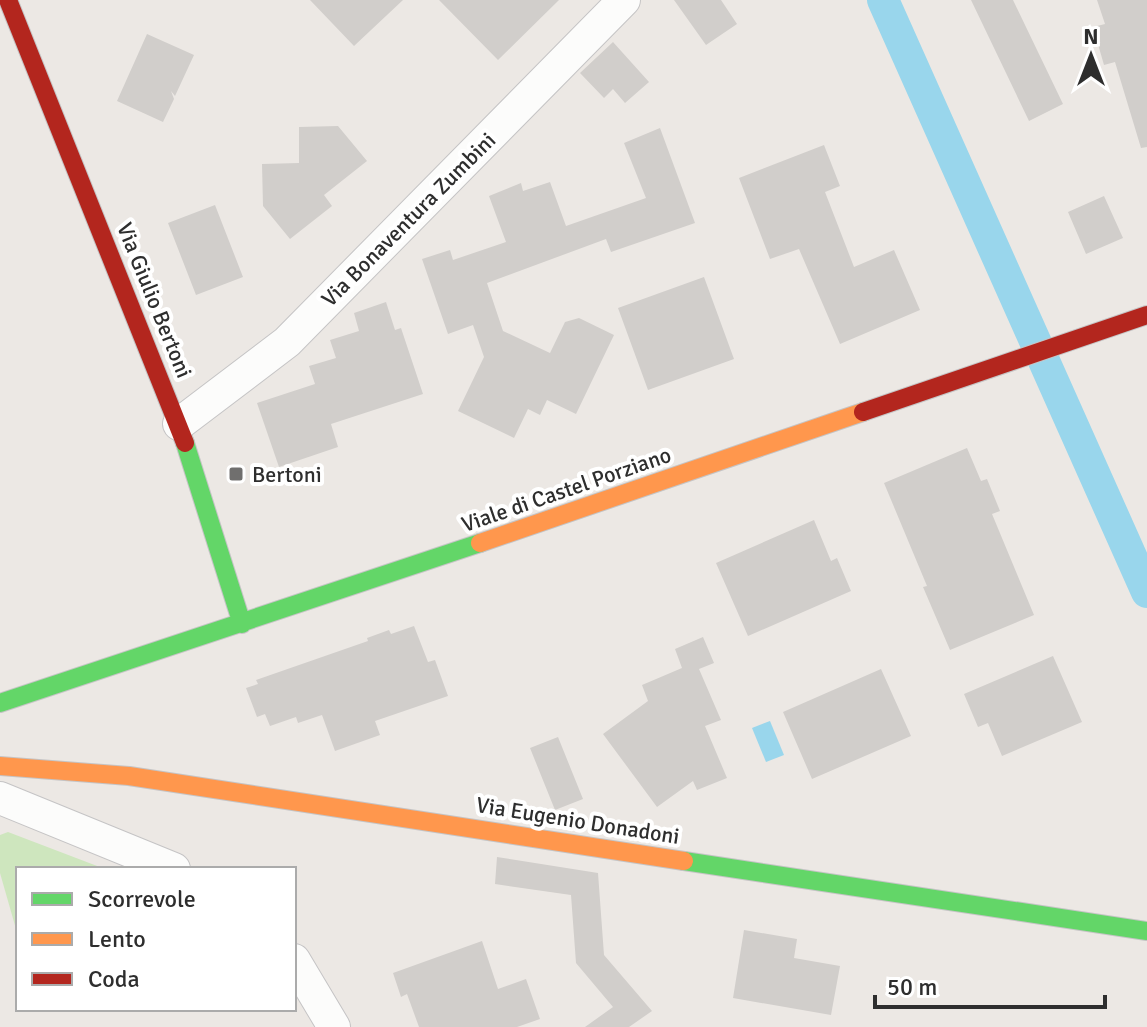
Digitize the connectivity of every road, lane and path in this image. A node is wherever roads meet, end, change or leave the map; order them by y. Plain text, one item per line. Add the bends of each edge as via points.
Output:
1 (6, 5) edge
2 (609, 5) edge
3 (1147, 315) edge
4 (179, 424) junction
5 (242, 624) junction
6 (0, 703) edge
7 (0, 766) edge
8 (0, 798) edge
9 (169, 867) edge
10 (1147, 931) edge
11 (296, 963) edge
12 (334, 1027) edge

1 - 4 street, Via Giulio Bertoni
2 - 4 street, Via Bonaventura Zumbini via 287,342
3 - 5 street, Viale di Castel Porziano
4 - 5 street, Via Giulio Bertoni
5 - 6 street, Viale di Castel Porziano
7 - 10 street, Via Eugenio Donadoni via 129,776
8 - 9 street
11 - 12 street

